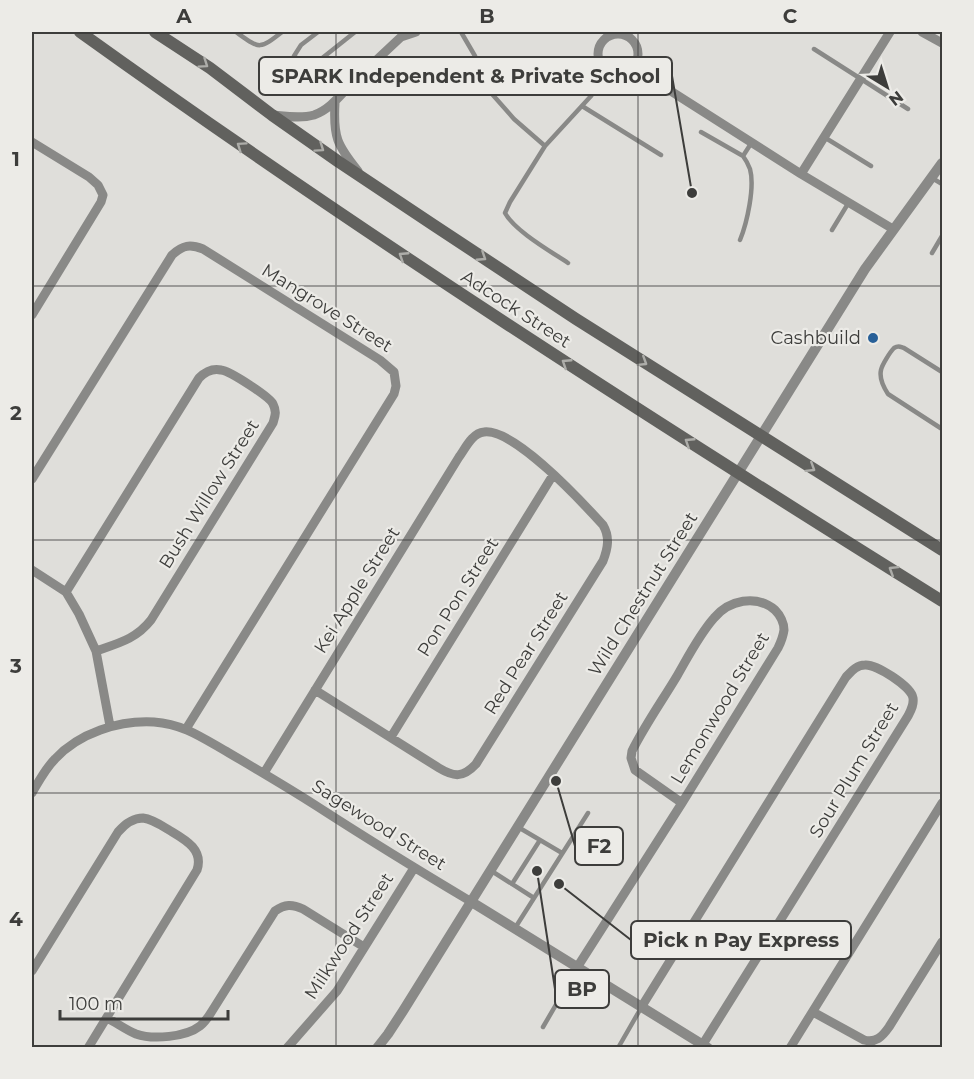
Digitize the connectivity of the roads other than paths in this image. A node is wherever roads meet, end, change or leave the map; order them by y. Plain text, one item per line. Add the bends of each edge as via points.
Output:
1 (80, 32) edge
2 (156, 32) edge
3 (236, 32) edge
4 (282, 32) edge
5 (317, 32) edge
6 (355, 32) edge
7 (416, 32) edge
8 (461, 32) edge
9 (890, 32) edge
10 (922, 32) edge
11 (403, 34) edge
12 (602, 36) edge
13 (942, 43) edge
14 (814, 49) dead end
15 (633, 67) junction
16 (606, 71) junction
17 (860, 79) junction
18 (335, 102) junction
19 (582, 106) junction
20 (908, 109) dead end
21 (272, 115) junction
22 (701, 132) dead end
23 (824, 137) junction
24 (32, 142) edge
25 (752, 142) junction
26 (545, 146) junction
27 (661, 155) dead end
28 (743, 156) junction
29 (942, 163) edge
30 (871, 166) dead end
31 (801, 174) junction
32 (932, 177) junction
33 (363, 178) junction
34 (942, 184) edge
35 (849, 202) junction
36 (893, 229) junction
37 (832, 230) dead end
38 (942, 237) edge
39 (741, 240) dead end
40 (932, 253) dead end
41 (568, 263) dead end
42 (32, 315) edge
43 (942, 372) edge
44 (942, 429) edge
45 (484, 432) joint
46 (761, 436) junction
47 (738, 474) junction
48 (554, 475) junction
49 (32, 479) edge
50 (942, 550) edge
51 (32, 570) edge
52 (66, 592) junction
53 (942, 601) edge
54 (96, 651) junction
55 (315, 690) junction
56 (110, 726) junction
57 (186, 729) junction
58 (391, 737) junction
59 (264, 773) junction
60 (32, 793) edge
61 (682, 803) junction
62 (942, 803) edge
63 (588, 813) dead end
64 (517, 826) junction
65 (540, 840) junction
66 (562, 853) junction
67 (414, 868) junction
68 (490, 870) junction
69 (512, 884) junction
70 (534, 898) junction
71 (470, 901) junction
72 (515, 927) junction
73 (942, 942) edge
74 (364, 947) junction
75 (578, 966) junction
76 (32, 970) edge
77 (642, 1006) junction
78 (813, 1012) junction
79 (107, 1018) junction
80 (543, 1027) dead end
81 (706, 1046) edge
82 (88, 1047) edge
83 (287, 1047) edge
84 (377, 1047) edge
85 (618, 1047) edge
86 (790, 1047) edge

47 -> 1 main road, Adcock Street via 387,245
2 -> 21 main road, Adcock Street
3 - 4 lane via 260,46
5 - 6 lane via 294,56 316,63
7 - 11 street
8 - 26 lane via 492,94
9 - 17 street
10 - 13 street
11 - 18 street
12 - 15 street via 621,35 632,40 638,52
12 - 16 street via 598,54
14 - 17 lane
15 - 16 street via 619,74
15 - 25 street
16 - 19 lane
17 - 20 lane
17 - 23 street
18 - 21 street via 314,115
18 - 33 street via 338,144
19 - 26 lane
19 - 27 lane
21 -> 33 main road, Adcock Street
22 - 28 lane
23 - 30 lane
23 - 31 street
24 - 42 street via 89,177 102,195
25 - 28 lane
25 - 31 street
26 - 41 lane via 505,213 523,232
28 - 39 lane via 751,171 752,184
29 - 32 street, Wild Chestnut Street
31 - 35 street
32 - 34 lane
32 - 36 street, Wild Chestnut Street
33 -> 46 main road, Adcock Street
35 - 36 street
35 - 37 lane
36 - 46 street, Wild Chestnut Street
38 - 40 lane
43 - 44 lane via 900,346 892,350 881,369 883,388 888,394
45 - 48 street, Red Pear Street via 502,436
45 - 55 street, Kei Apple Street via 472,438
46 - 47 street, Wild Chestnut Street
46 -> 50 main road, Adcock Street
53 -> 47 main road, Adcock Street
47 - 64 street, Wild Chestnut Street
48 - 58 street, Pon Pon Street
48 - 58 street, Red Pear Street via 603,525 607,533 603,561 471,770 450,774
49 - 57 street, Mangrove Street via 172,255 183,246 203,249 394,372 394,394
51 - 52 street
52 - 54 street
52 - 54 street, Bush Willow Street via 199,378 211,370 222,370 272,401 276,414 273,423 151,620 137,635
54 - 56 street
55 - 58 street, Red Pear Street
55 - 59 street, Kei Apple Street
56 - 57 street, Sagewood Street via 155,722
56 - 60 street, Sagewood Street via 81,739 56,757
57 - 59 street, Sagewood Street
59 - 67 street, Sagewood Street
61 - 61 street, Lemonwood Street via 778,648 784,630 782,621 778,613 761,602 733,604 714,618 632,751 635,770
61 - 75 street, Lemonwood Street
62 - 78 street
63 - 66 lane
64 - 65 lane
64 - 68 street, Wild Chestnut Street
65 - 66 lane
65 - 69 lane
66 - 70 lane
67 - 71 street, Sagewood Street
67 - 74 street, Milkwood Street
68 - 69 lane
68 - 71 street, Wild Chestnut Street
69 - 70 lane
70 - 72 lane
71 - 72 street, Sagewood Street
71 - 84 street, Wild Chestnut Street
72 - 75 street, Sagewood Street
73 - 78 street via 890,1027 876,1041 864,1040
74 - 79 street via 303,909 288,904 275,911 201,1026 185,1033 147,1037
74 - 83 street, Milkwood Street via 337,991
75 - 77 street, Sagewood Street
75 - 80 lane
76 - 79 street via 123,826 145,818 179,836 197,854 197,870
77 - 81 street, Sagewood Street
77 - 81 street, Sour Plum Street via 846,677 866,664 902,683 912,694 908,716
77 - 85 lane
78 - 86 street
79 - 82 street

